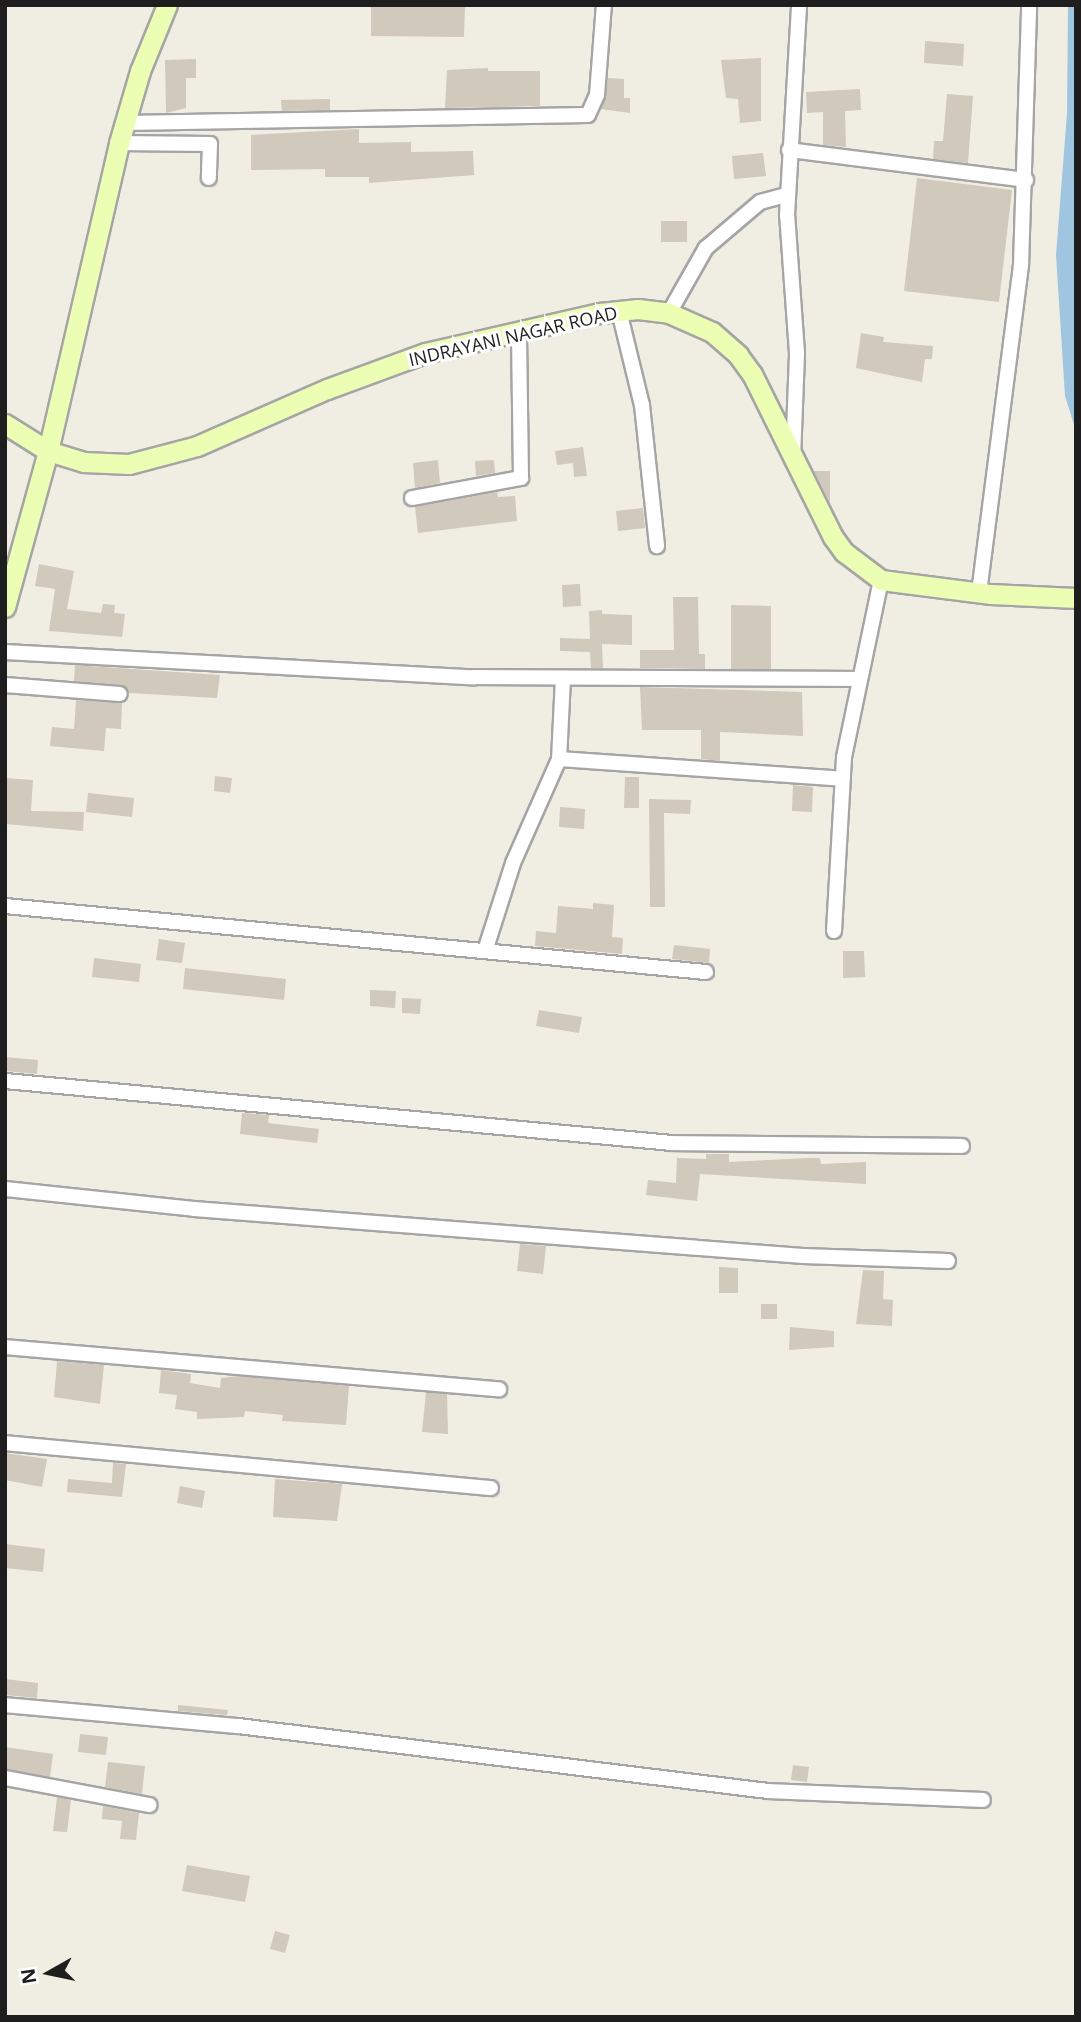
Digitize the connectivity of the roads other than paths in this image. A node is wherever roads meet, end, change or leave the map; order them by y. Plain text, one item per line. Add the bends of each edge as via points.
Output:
1 (167, 5) edge
2 (604, 5) edge
3 (799, 5) edge
4 (1029, 5) edge
5 (125, 123) junction
6 (119, 143) junction
7 (789, 150) junction
8 (209, 178) dead end
9 (1026, 180) junction
10 (787, 195) junction
11 (619, 311) junction
12 (669, 313) junction
13 (519, 331) junction
14 (5, 424) edge
15 (48, 452) junction
16 (793, 458) junction
17 (412, 498) dead end
18 (657, 546) dead end
19 (11, 566) edge
20 (881, 580) junction
21 (985, 594) junction
22 (1076, 598) edge
23 (5, 607) edge
24 (5, 652) edge
25 (563, 678) junction
26 (859, 680) junction
27 (5, 685) edge
28 (120, 694) dead end
29 (559, 759) junction
30 (842, 779) junction
31 (5, 906) edge
32 (834, 931) dead end
33 (485, 951) junction
34 (706, 972) dead end
35 (5, 1081) edge
36 (962, 1146) dead end
37 (5, 1189) edge
38 (948, 1261) dead end
39 (5, 1347) edge
40 (499, 1389) dead end
41 (5, 1443) edge
42 (491, 1488) dead end
43 (5, 1705) edge
44 (5, 1778) edge
45 (983, 1800) dead end
46 (149, 1805) dead end

1 - 5 street
2 - 5 street via 597,95 588,115
3 - 7 street
4 - 9 street
5 - 6 street
6 - 8 street via 210,144
6 - 15 street
7 - 9 street
7 - 10 street
9 - 21 street
10 - 12 street via 760,202 706,248
10 - 16 street via 797,353
11 - 12 street, INDRAYANI NAGAR ROAD
11 - 13 street, INDRAYANI NAGAR ROAD
11 - 18 street via 642,405
12 - 16 street, INDRAYANI NAGAR ROAD via 712,332 738,355
13 - 15 street, INDRAYANI NAGAR ROAD via 379,368 259,421 152,459 103,465
13 - 17 street via 521,478
14 - 15 street, INDRAYANI NAGAR ROAD
15 - 19 street
16 - 20 street, INDRAYANI NAGAR ROAD via 833,537 844,552
19 - 23 street
20 - 21 street, INDRAYANI NAGAR ROAD
20 - 26 street
21 - 22 street, INDRAYANI NAGAR ROAD
24 - 25 street via 280,670
25 - 26 street
25 - 29 street
26 - 30 street
27 - 28 street
29 - 30 street
29 - 33 street via 513,863
30 - 32 street
31 - 33 street
33 - 34 street
35 - 36 street via 672,1143
37 - 38 street via 208,1210 803,1256
39 - 40 street
41 - 42 street
43 - 45 street via 239,1726 768,1791
44 - 46 street

